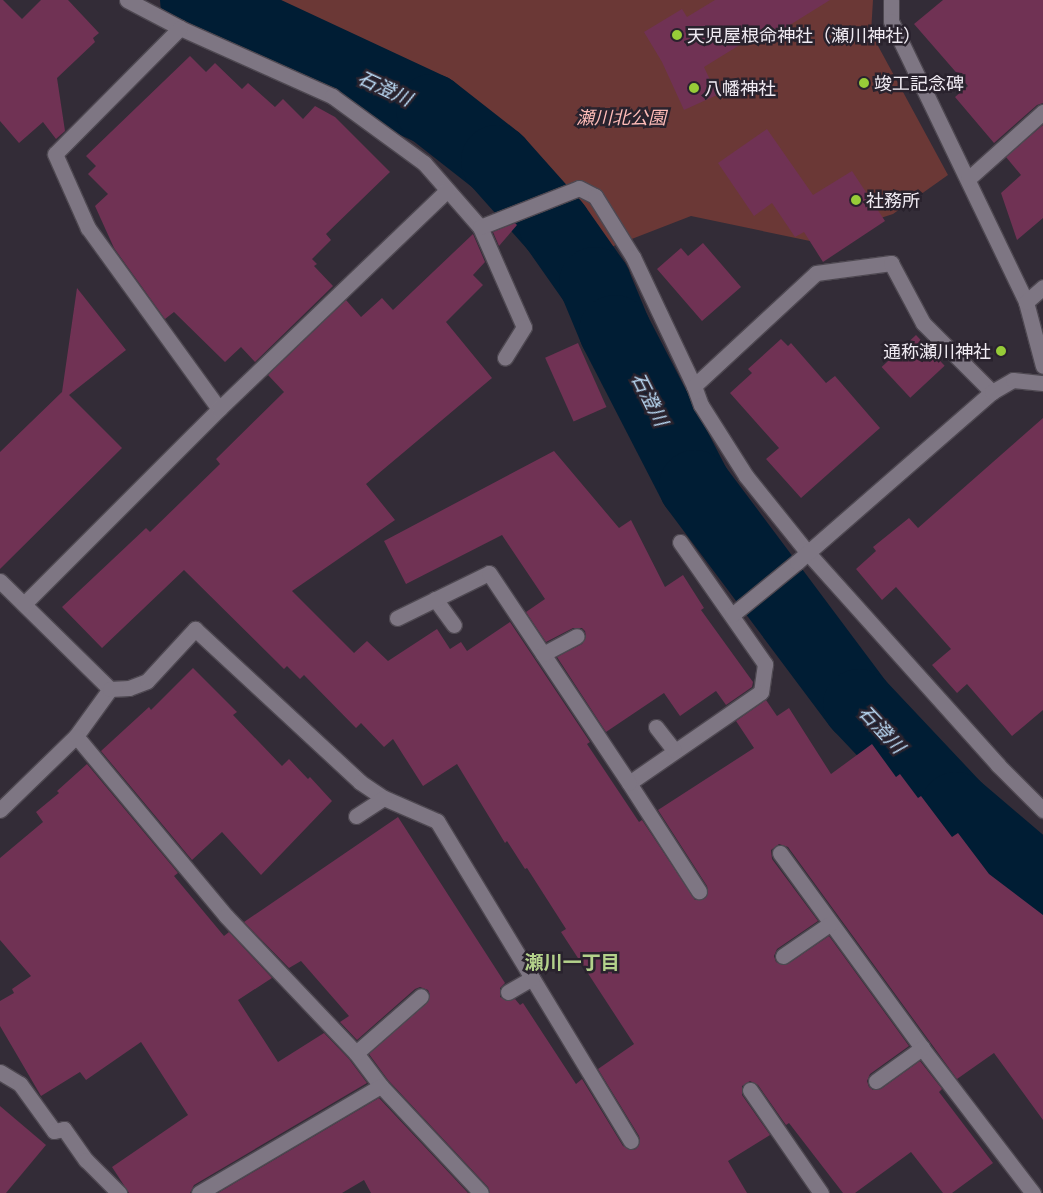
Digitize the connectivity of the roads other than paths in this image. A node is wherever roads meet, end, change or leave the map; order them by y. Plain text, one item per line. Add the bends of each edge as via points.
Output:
1 (127, 0) edge
2 (892, 0) edge
3 (180, 28) junction
4 (1043, 112) edge
5 (968, 179) junction
6 (447, 190) junction
7 (480, 227) junction
8 (1043, 287) edge
9 (1026, 302) junction
10 (505, 358) dead end
11 (1043, 366) edge
12 (1043, 383) edge
13 (694, 386) junction
14 (992, 392) junction
15 (219, 409) junction
16 (680, 542) dead end
17 (803, 557) junction
18 (0, 581) edge
19 (435, 599) junction
20 (24, 604) junction
21 (737, 611) junction
22 (397, 618) dead end
23 (454, 625) dead end
24 (577, 636) dead end
25 (543, 654) junction
26 (110, 689) junction
27 (656, 727) dead end
28 (76, 736) junction
29 (674, 750) junction
30 (629, 783) junction
31 (384, 798) junction
32 (0, 810) edge
33 (1043, 810) edge
34 (356, 816) dead end
35 (780, 853) dead end
36 (699, 891) dead end
37 (831, 923) junction
38 (783, 956) dead end
39 (532, 978) junction
40 (508, 992) dead end
41 (421, 996) dead end
42 (922, 1048) junction
43 (356, 1053) junction
44 (0, 1072) edge
45 (876, 1081) dead end
46 (381, 1086) junction
47 (750, 1090) dead end
48 (631, 1141) dead end
49 (119, 1193) edge
50 (199, 1193) edge
51 (481, 1193) edge
52 (820, 1193) edge
53 (1033, 1193) edge

1 - 3 street
2 - 5 street via 890,21
3 - 6 street via 332,96 424,163
3 - 15 street via 55,154 88,228
4 - 5 street
5 - 9 street
6 - 7 street
6 - 15 street
7 - 10 street via 524,327
7 - 13 street via 579,188 595,196 633,258
8 - 9 street
9 - 11 street
12 - 14 street via 1013,380
13 - 14 street via 816,273 890,263 923,323
13 - 17 street via 701,405 746,476
14 - 17 street
15 - 20 street
16 - 21 street
17 - 21 street
17 - 33 street
18 - 20 street
19 - 22 street
19 - 23 street
19 - 25 street via 489,573
20 - 26 street
21 - 29 street via 765,664 761,692
24 - 25 street
25 - 30 street
26 - 28 street
26 - 31 street via 130,688 147,681 195,629 360,782
27 - 29 street
28 - 32 street
28 - 43 street via 226,916
29 - 30 street
30 - 36 street
31 - 34 street
31 - 39 street via 437,821
35 - 37 street
37 - 38 street
37 - 42 street
39 - 40 street
39 - 48 street
41 - 43 street
42 - 45 street
42 - 53 street
43 - 46 street
44 - 49 street via 20,1084 54,1131 64,1129 86,1160
46 - 50 street
46 - 51 street
47 - 52 street

